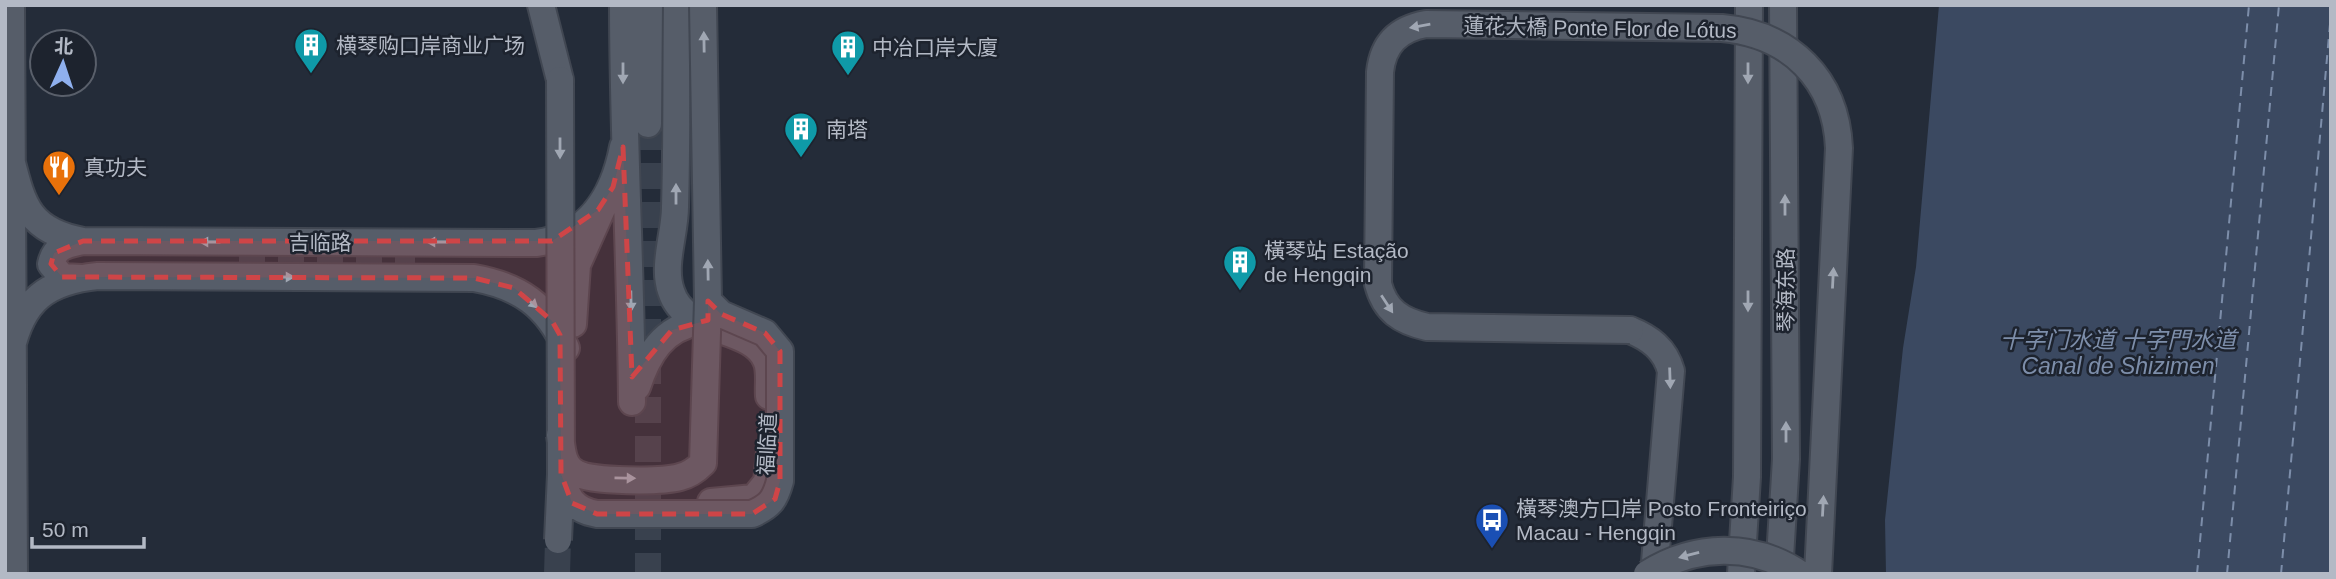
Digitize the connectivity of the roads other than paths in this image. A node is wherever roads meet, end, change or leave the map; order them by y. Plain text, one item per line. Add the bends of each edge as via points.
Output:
1 (11, 5) edge
2 (24, 5) edge
3 (541, 5) edge
4 (560, 5) edge
5 (623, 5) edge
6 (649, 5) edge
7 (677, 5) edge
8 (703, 5) edge
9 (1749, 5) edge
10 (1783, 5) edge
11 (560, 80) junction
12 (11, 120) junction
13 (648, 124) tunnel mouth
14 (624, 147) junction
15 (11, 159) junction
16 (606, 200) junction
17 (83, 241) junction
18 (483, 243) junction
19 (239, 260) tunnel mouth
20 (119, 276) junction
21 (82, 278) junction
22 (474, 278) junction
23 (704, 312) junction
24 (10, 351) junction
25 (573, 366) junction
26 (559, 435) junction
27 (561, 474) junction
28 (558, 540) tunnel mouth
29 (14, 574) edge
30 (1647, 574) edge
31 (1654, 574) edge
32 (1741, 574) edge
33 (1779, 574) edge
34 (1800, 574) edge
35 (1818, 574) edge

1 - 12 main road
2 - 12 main road
3 - 11 main road
4 - 11 main road
5 -> 14 main road
6 - 13 main road
23 -> 7 main road, 福临道 via 681,310 669,288 676,207
23 -> 8 main road, bridge
9 -> 32 main road, 琴海东路 via 1747,477
33 -> 10 main road, 琴海东路 via 1786,459
11 -> 26 main road, bridge
12 - 15 main road
14 - 16 main road, 吉临路
14 -> 23 main road via 632,402 652,352 672,330
15 - 17 main road, 吉临路 via 21,197 38,224
15 - 24 main road
16 - 18 main road, 吉临路 via 587,221 552,241
16 - 25 main road, 福临道 via 578,265 573,293
18 -> 17 main road, 吉临路
17 - 21 main road via 60,247 51,264 62,277
18 - 22 main road via 505,247 514,261 499,274
19 - 20 main road via 207,260
20 - 21 main road, 吉临路
20 -> 22 main road, 吉临路
21 - 24 main road, 吉临路 via 54,286 28,307
22 -> 25 main road, 吉临路 via 514,288 528,298 552,321
23 - 25 main road, 福临道 via 756,347 768,365 770,467 767,482 754,498 602,502 579,492 573,482
26 -> 23 main road, bridge via 564,460 577,474 667,479 695,471 706,452
23 - 27 main road, bridge via 721,314 765,333 780,351 780,481 775,499 752,514 597,514 583,512 572,503
24 - 29 main road
26 - 27 main road, bridge
27 - 28 main road, bridge
34 -> 30 main road, bridge via 1771,558 1731,550 1686,555
35 -> 31 main road, 蓮花大橋 Ponte Flor de Lótus, bridge via 1839,148 1834,113 1814,72 1787,47 1722,28 1426,24 1404,30 1391,40 1381,59 1378,284 1388,307 1397,316 1427,327 1630,330 1658,346 1671,370

